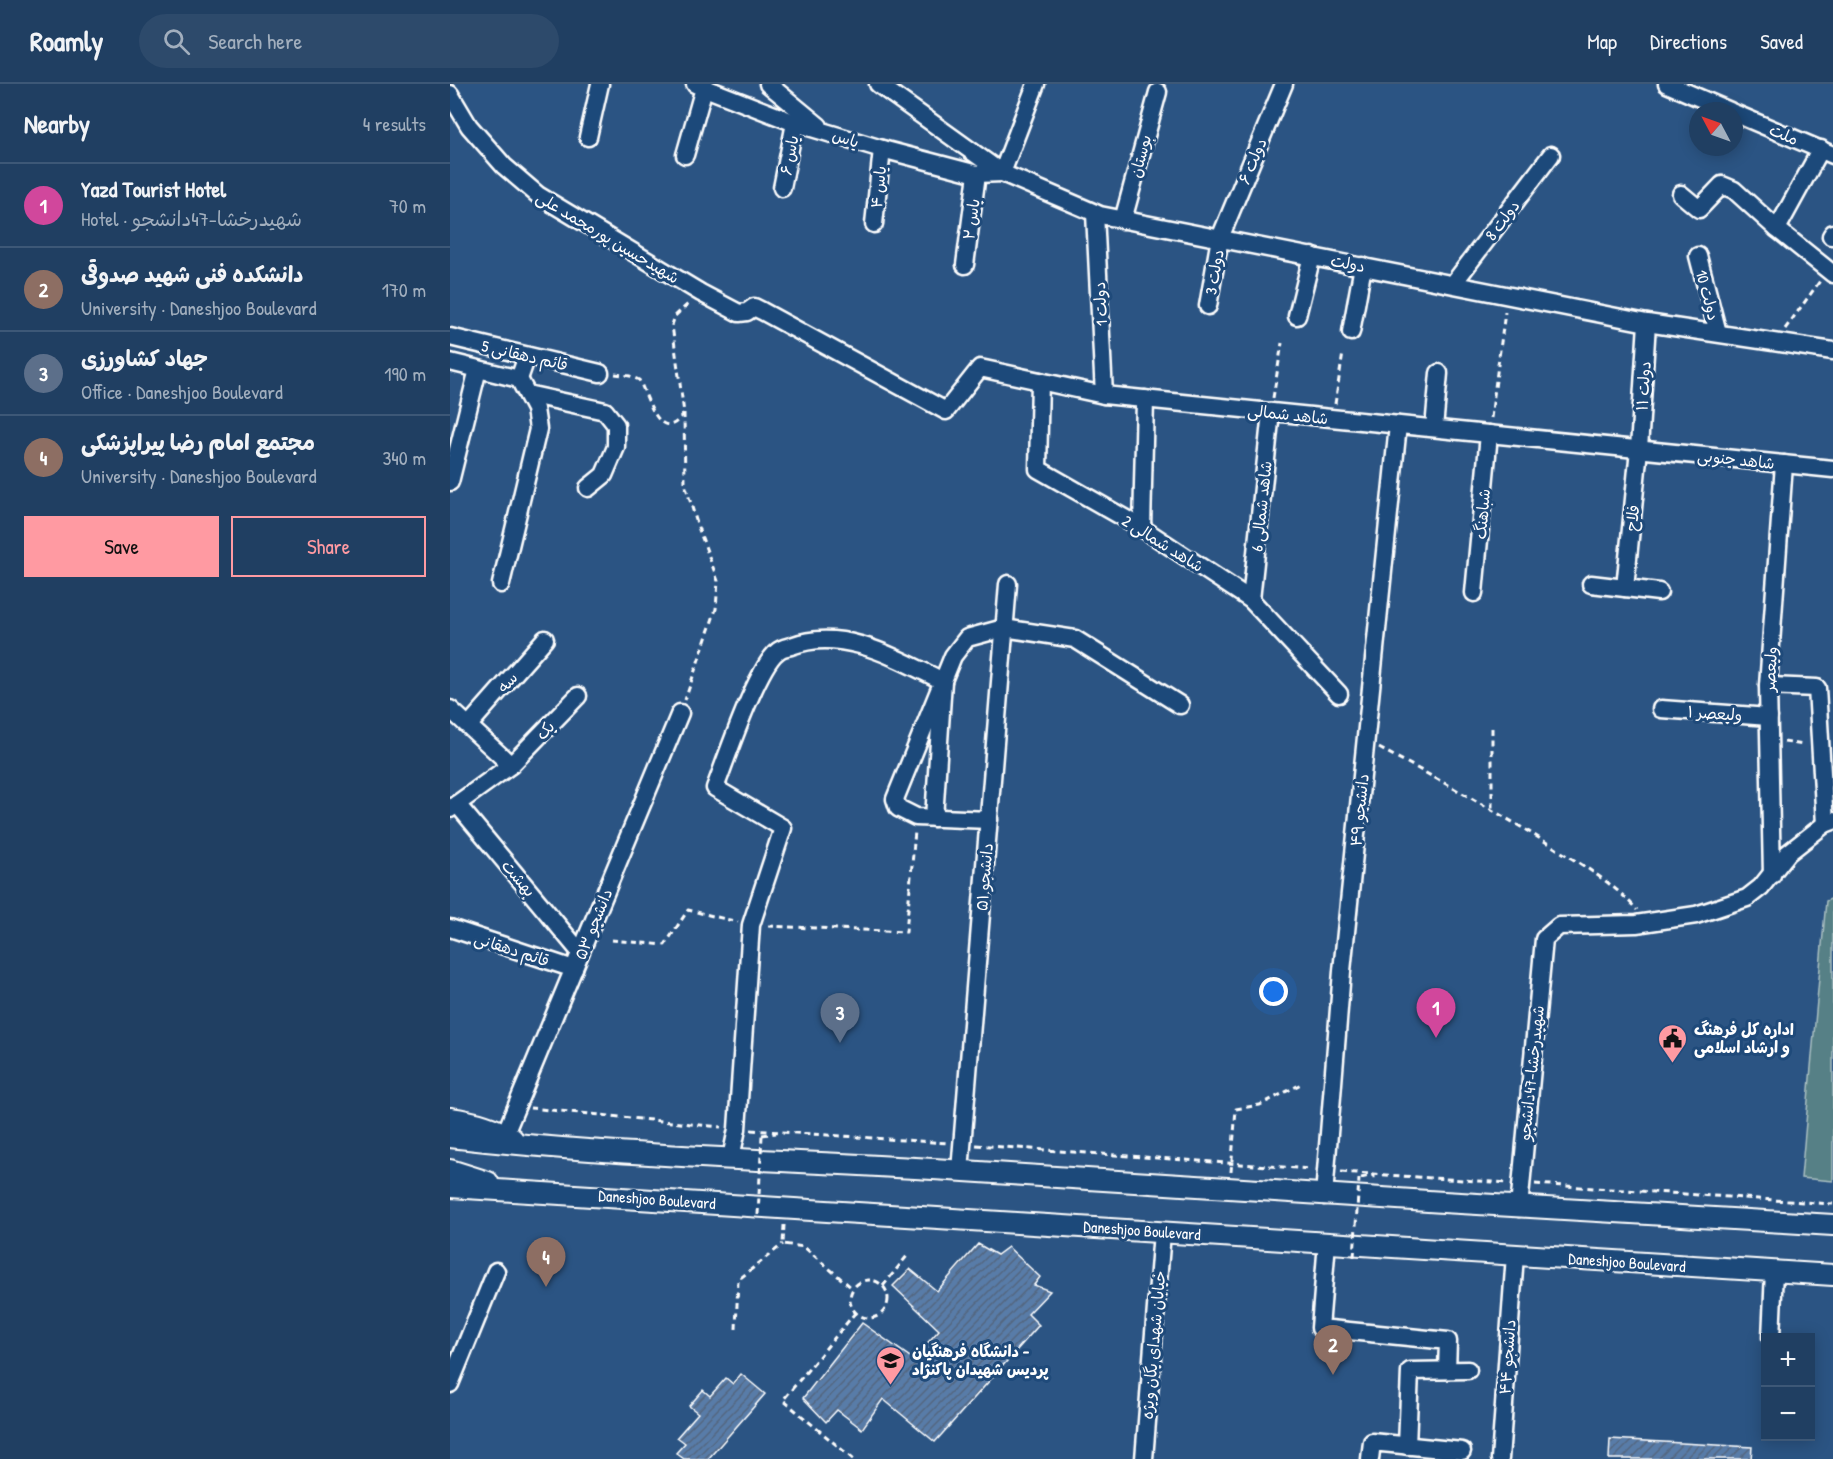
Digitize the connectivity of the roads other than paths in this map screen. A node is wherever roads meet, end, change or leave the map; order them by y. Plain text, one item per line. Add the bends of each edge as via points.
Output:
1 (458, 84) edge
2 (600, 84) edge
3 (768, 84) edge
4 (878, 84) edge
5 (1036, 84) edge
6 (1284, 84) edge
7 (1667, 84) edge
8 (700, 86) edge
9 (896, 90) edge
10 (1158, 92) dead end
11 (450, 94) edge
12 (1709, 102) edge
13 (1743, 117) edge
14 (795, 123) junction
15 (824, 131) junction
16 (588, 137) dead end
17 (882, 149) junction
18 (1827, 152) edge
19 (685, 155) dead end
20 (1551, 155) dead end
21 (1002, 173) junction
22 (977, 174) junction
23 (782, 188) dead end
24 (1681, 194) dead end
25 (1095, 213) junction
26 (1123, 220) junction
27 (873, 224) dead end
28 (1777, 229) junction
29 (1220, 238) junction
30 (1312, 256) junction
31 (1698, 256) dead end
32 (965, 264) dead end
33 (1363, 266) junction
34 (1830, 272) edge
35 (1453, 284) junction
36 (1208, 306) dead end
37 (1297, 316) dead end
38 (1647, 323) junction
39 (1351, 332) dead end
40 (1718, 333) junction
41 (450, 337) edge
42 (1833, 351) edge
43 (527, 356) junction
44 (450, 362) edge
45 (478, 369) junction
46 (600, 373) road end
47 (1439, 373) dead end
48 (1040, 381) junction
49 (523, 386) junction
50 (1104, 395) junction
51 (1145, 399) junction
52 (955, 400) joint
53 (1271, 412) junction
54 (1398, 425) junction
55 (1434, 428) junction
56 (1489, 434) junction
57 (1639, 449) junction
58 (1784, 464) junction
59 (1833, 469) edge
60 (450, 482) edge
61 (588, 488) dead end
62 (1142, 528) junction
63 (501, 584) dead end
64 (1008, 584) dead end
65 (1591, 584) dead end
66 (1625, 588) junction
67 (1659, 592) dead end
68 (1474, 593) dead end
69 (1251, 600) junction
70 (1004, 627) junction
71 (545, 639) dead end
72 (943, 681) junction
73 (1768, 686) junction
74 (1339, 694) dead end
75 (578, 696) dead end
76 (1180, 705) dead end
77 (450, 709) edge
78 (1661, 709) dead end
79 (680, 713) road end
80 (1769, 717) junction
81 (469, 725) junction
82 (511, 765) junction
83 (454, 807) edge
84 (934, 818) junction
85 (989, 820) junction
86 (1829, 822) edge
87 (1772, 875) junction
88 (450, 928) edge
89 (580, 952) junction
90 (574, 969) junction
91 (450, 1118) edge
92 (505, 1134) junction
93 (450, 1137) edge
94 (523, 1146) junction
95 (731, 1158) junction
96 (450, 1170) edge
97 (960, 1171) junction
98 (450, 1187) edge
99 (517, 1190) junction
100 (1324, 1196) junction
101 (1519, 1208) junction
102 (1833, 1225) edge
103 (1162, 1232) junction
104 (1327, 1242) junction
105 (1515, 1255) junction
106 (496, 1271) dead end
107 (1774, 1271) junction
108 (1833, 1275) edge
109 (1771, 1333) edge
110 (1447, 1370) junction
111 (1468, 1370) dead end
112 (450, 1384) edge
113 (1407, 1446) junction
114 (1462, 1451) dead end
115 (1144, 1459) edge
116 (1370, 1459) edge
117 (1500, 1459) edge

1 - 11 street
2 - 16 street
3 - 15 street
4 - 9 street, دولت
5 - 21 street
6 - 29 street, دولت ۶
7 - 12 street, ملت
8 - 14 street, یاس
8 - 19 street
9 - 21 street, دولت
10 - 26 street, بوستان
11 - 52 street, شهیدحسین پورمحمد علی via 469,126 504,166 538,195 739,313 754,307 762,310 941,410 946,411
13 - 18 street, ملت
14 - 15 street, یاس
14 - 23 street, یاس ۶
15 - 17 street, یاس
17 - 22 street, یاس
17 - 27 street, یاس ۴
18 - 28 street
20 - 35 street, دولت 8
21 - 22 street, یاس
21 - 25 street, دولت
22 - 32 street, یاس ۲
24 - 28 street via 1699,208 1722,185 1734,190
25 - 26 street, دولت
25 - 50 street, دولت 1
26 - 29 street, دولت
28 - 34 street
29 - 30 street, دولت
29 - 36 street, دولت 3
30 - 33 street, دولت
30 - 37 street
31 - 40 street, دولت 10
33 - 35 street, دولت
33 - 39 street
35 - 38 street, دولت
38 - 40 street, دولت
38 - 57 street, دولت ۱۱
40 - 42 street, دولت
41 - 43 street, قائم دهقانی 5
43 - 46 street, قائم دهقانی 5
43 - 49 street
44 - 45 street
45 - 49 street
45 - 60 street
47 - 55 street
48 - 50 street, شاهد شمالی
48 - 52 street, شاهد شمالی via 980,368
48 - 62 street, شاهد شمالی 2 via 1038,469
49 - 61 street via 605,411 616,425 616,447 604,475
49 - 63 street via 535,409 538,429
50 - 51 street, شاهد شمالی
51 - 53 street, شاهد شمالی
51 - 62 street
53 - 54 street, شاهد شمالی
53 - 69 street, شاهد شمالی 6
54 - 55 street, شاهد شمالی
54 - 100 street, دانشجو ۴۹ via 1342,970
55 - 56 street, شاهد شمالی
56 - 57 street, شاهد شمالی
56 - 68 street, شباهنگ
57 - 58 street, شاهد جنوبی
57 - 66 street, فلاح
58 - 59 street, شاهد جنوبی
58 - 73 street, ولیعصر
62 - 69 street, شاهد شمالی 2
64 - 70 street, دانشجو ۵۱
65 - 66 street
66 - 67 street
69 - 74 street, شاهد شمالی 2
70 - 72 street via 967,638 953,656
70 - 76 street via 1075,639
70 - 85 street, دانشجو ۵۱
71 - 81 street, سه
72 - 84 street
72 - 84 street via 895,799 898,808 916,817
72 - 95 street via 882,652 844,641 806,640 778,651 761,674 715,788 783,828 751,925 737,1129
73 - 80 street, ولیعصر
73 - 86 street via 1817,688
75 - 82 street, یک
77 - 81 street
78 - 80 street, ولیعصر ۱
79 - 89 street, دانشجو ۵۳
80 - 87 street, ولیعصر
81 - 82 street
82 - 83 street, یک
83 - 89 street, بهشت
84 - 85 street
85 - 97 street, دانشجو ۵۱
86 - 87 street via 1788,853
87 - 101 street, شهیدرخشا-47دانشجو via 1747,898 1696,915 1648,922 1559,926 1544,939
88 - 90 street, قائم دهقانی
89 - 90 street, دانشجو ۵۳
90 - 92 street, دانشجو ۵۳
91 - 92 main road via 472,1121
92 - 94 main road
93 - 94 main road
94 - 95 main road
95 - 97 main road
96 - 99 main road
97 - 100 main road
98 - 99 main road, Daneshjoo Boulevard
99 - 103 main road, Daneshjoo Boulevard
100 - 101 main road
101 - 102 main road
103 - 104 main road, Daneshjoo Boulevard
103 - 115 street, خیابان شهدای یگان ویژه
104 - 105 main road, Daneshjoo Boulevard
104 - 110 street via 1320,1328 1448,1341
105 - 107 main road, Daneshjoo Boulevard
105 - 117 street, دانشجو ۴۴
106 - 112 street
107 - 108 main road, Daneshjoo Boulevard
107 - 109 street
110 - 111 street
110 - 113 street via 1410,1371
113 - 114 street
113 - 116 street via 1372,1442

